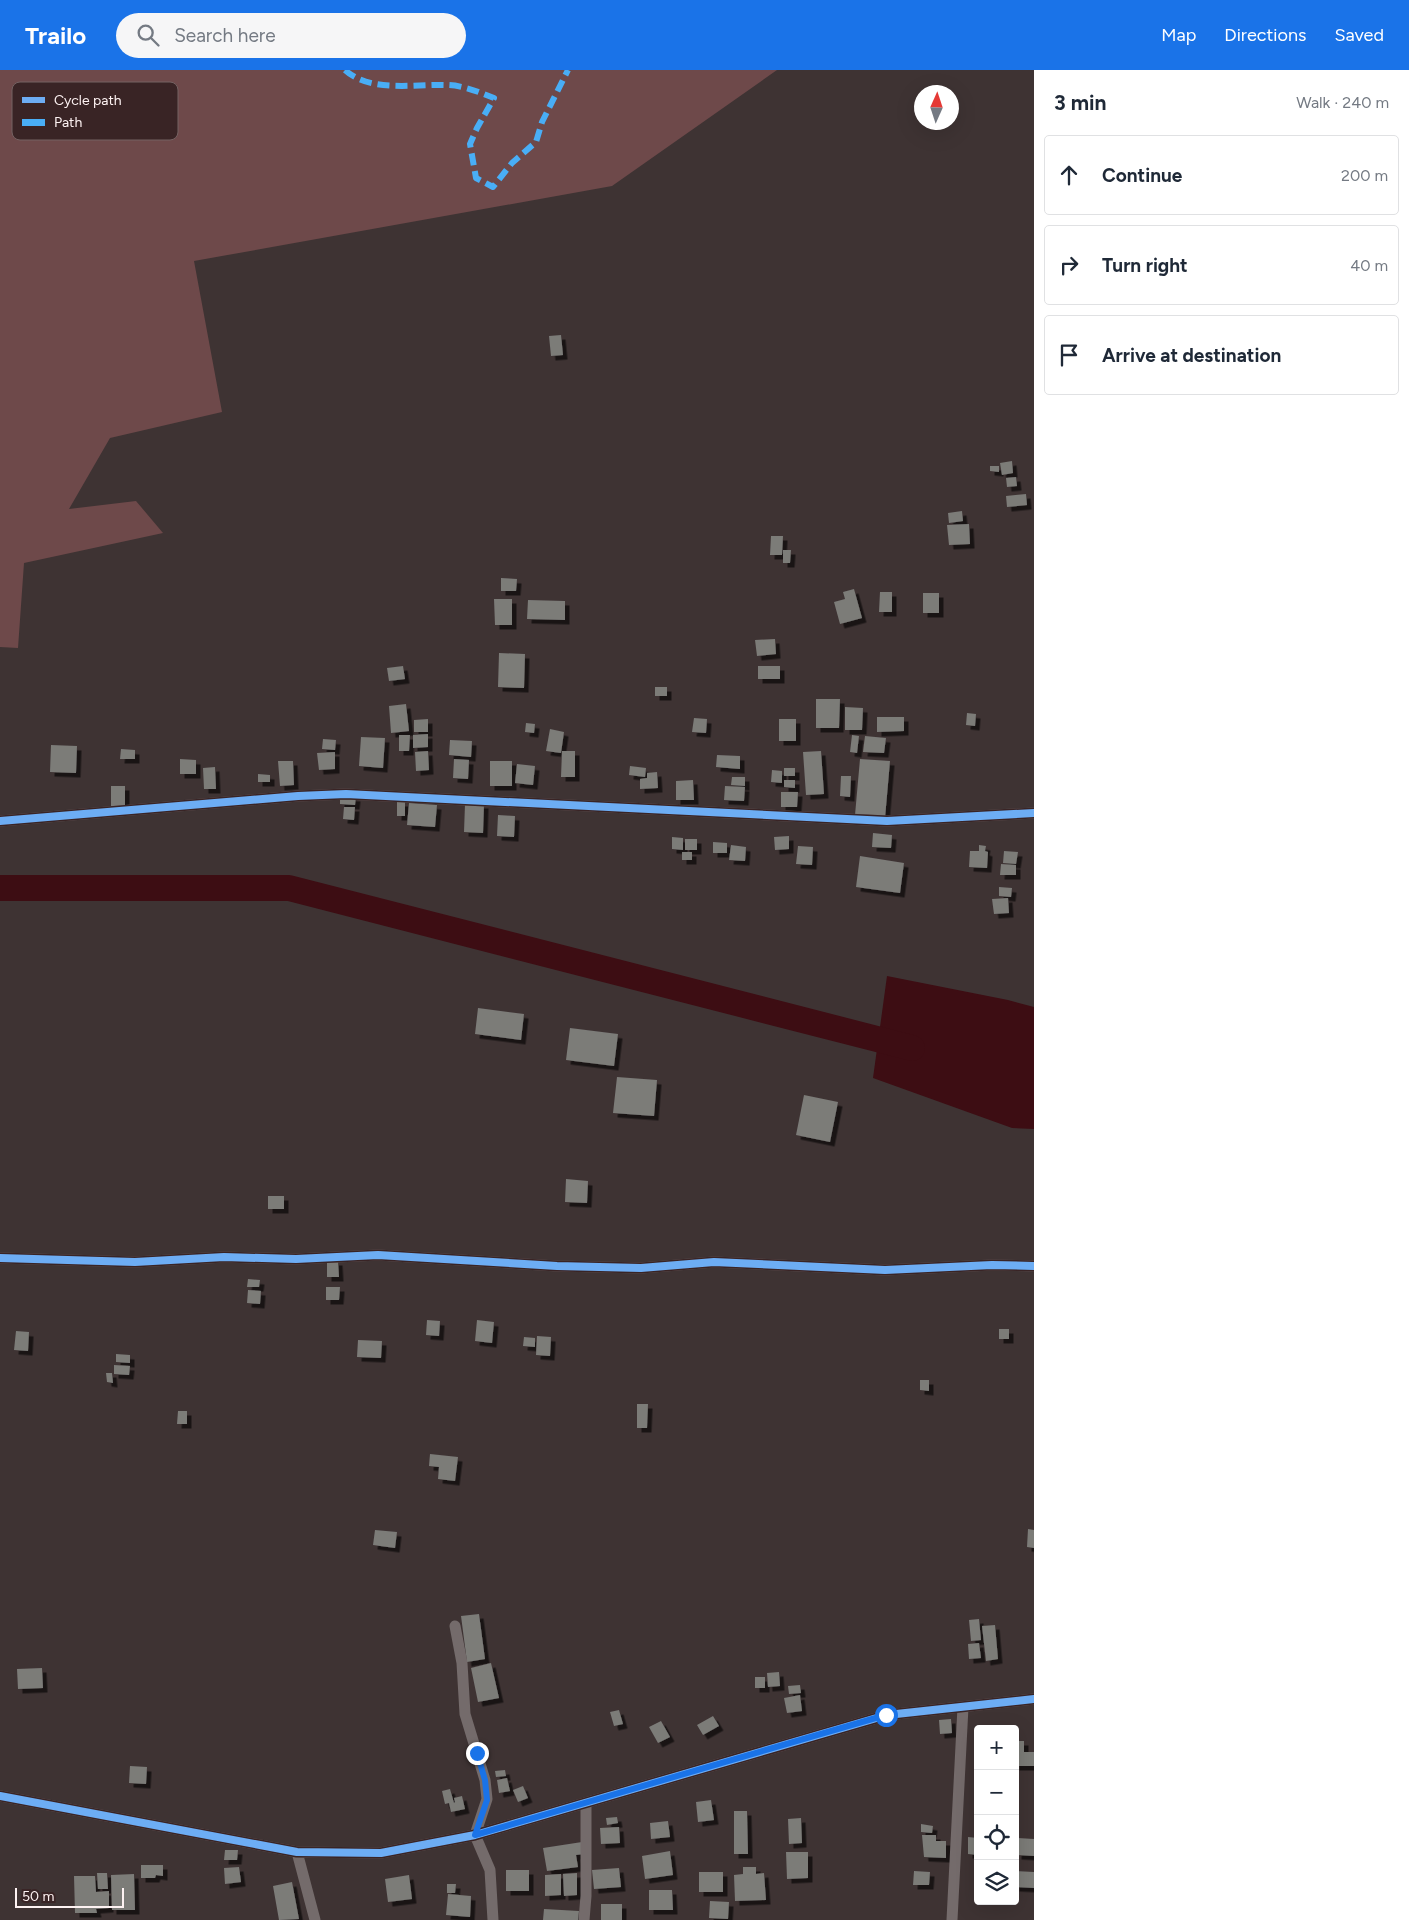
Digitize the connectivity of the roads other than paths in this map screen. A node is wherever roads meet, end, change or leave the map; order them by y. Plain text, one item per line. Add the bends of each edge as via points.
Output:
1 (1034, 813) edge
2 (0, 821) edge
3 (0, 1258) edge
4 (1034, 1266) edge
5 (455, 1626) dead end
6 (1034, 1699) edge
7 (963, 1707) junction
8 (0, 1796) edge
9 (586, 1803) junction
10 (475, 1835) junction
11 (297, 1852) junction
12 (315, 1920) edge
13 (493, 1920) edge
14 (584, 1920) edge
15 (952, 1920) edge

1 - 2 street via 887,821 346,794
3 - 4 street via 135,1262 378,1255 641,1268 714,1262 885,1270
5 - 10 street via 462,1663 465,1714 485,1780 487,1800
6 - 7 street
7 - 9 street via 886,1715
7 - 15 street
8 - 11 street
9 - 10 street
9 - 14 street
10 - 11 street via 381,1853
10 - 13 street via 490,1870
11 - 12 street

